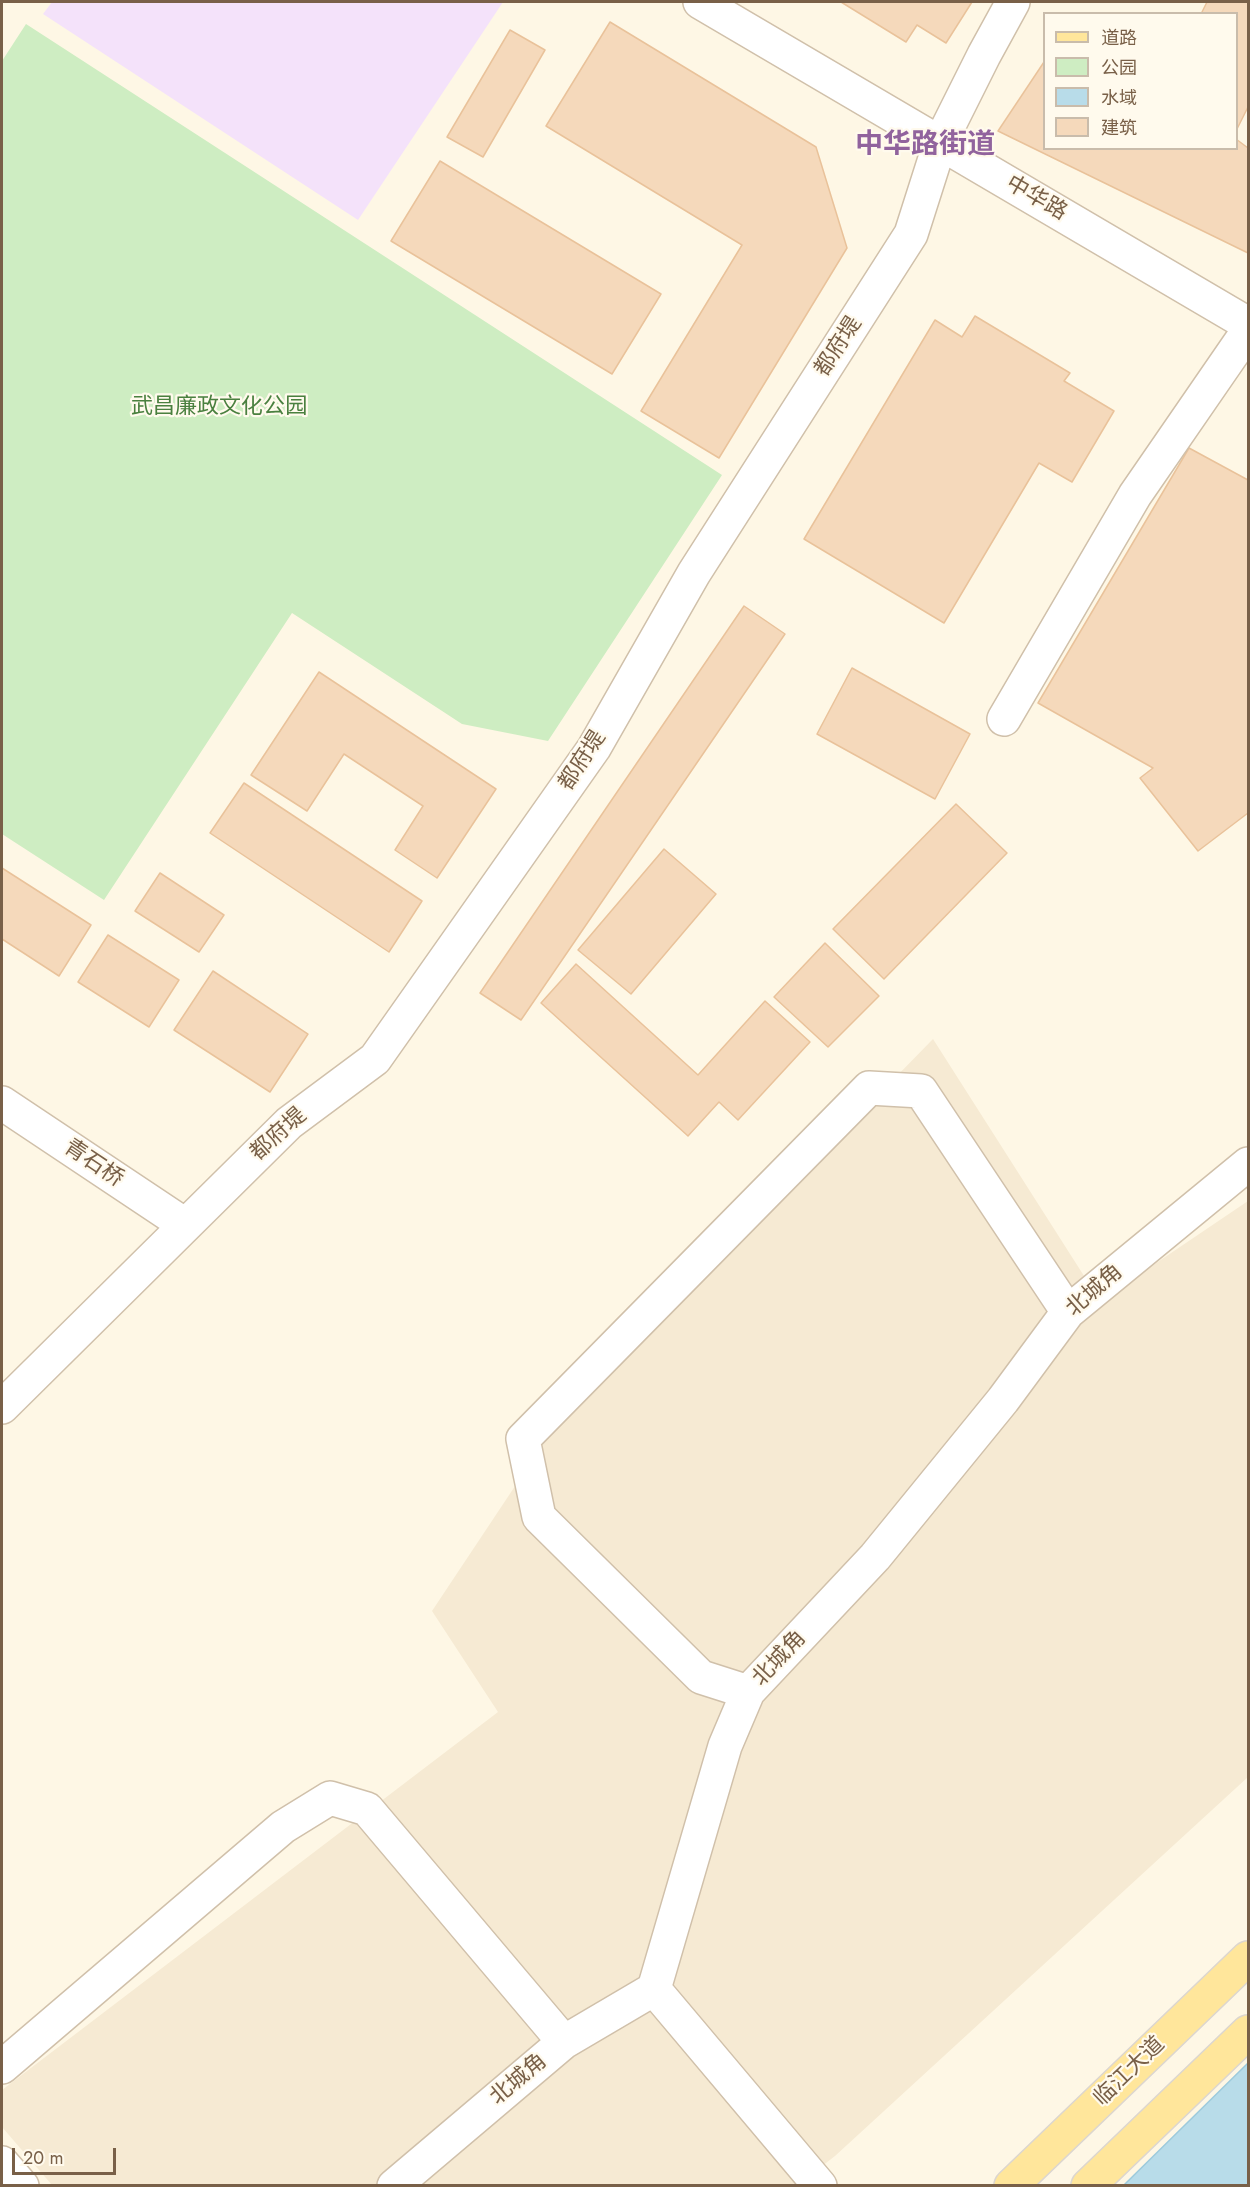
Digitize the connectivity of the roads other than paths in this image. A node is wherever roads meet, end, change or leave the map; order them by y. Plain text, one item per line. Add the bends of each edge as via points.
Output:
1 (700, 2) edge
2 (1013, 2) edge
3 (940, 143) junction
4 (1248, 324) edge
5 (1248, 331) edge
6 (1004, 719) dead end
7 (2, 1103) edge
8 (1248, 1164) edge
9 (185, 1225) junction
10 (1068, 1312) junction
11 (2, 1407) edge
12 (748, 1692) junction
13 (1248, 1958) edge
14 (654, 1989) junction
15 (1248, 2032) edge
16 (564, 2042) junction
17 (2, 2067) edge
18 (2, 2163) edge
19 (22, 2186) edge
20 (394, 2186) edge
21 (820, 2186) edge
22 (1011, 2186) edge
23 (1088, 2186) edge

1 - 3 street, 中华路
2 - 3 street, 都府堤
3 - 4 street, 中华路
3 - 9 street, 都府堤 via 911,234 694,573 587,758 375,1059 289,1123
5 - 6 street via 1135,495
7 - 9 street, 青石桥
8 - 10 street, 北城角
9 - 11 street, 都府堤
10 - 12 street, 北城角 via 1003,1400 875,1557
10 - 12 street via 921,1091 869,1088 523,1439 539,1517 701,1677
12 - 14 street, 北城角 via 725,1746
13 - 22 main road, 临江大道
14 - 16 street, 北城角
14 - 21 street
15 - 23 main road
16 - 17 street via 367,1809 330,1798 283,1827
16 - 20 street, 北城角
18 - 19 street

